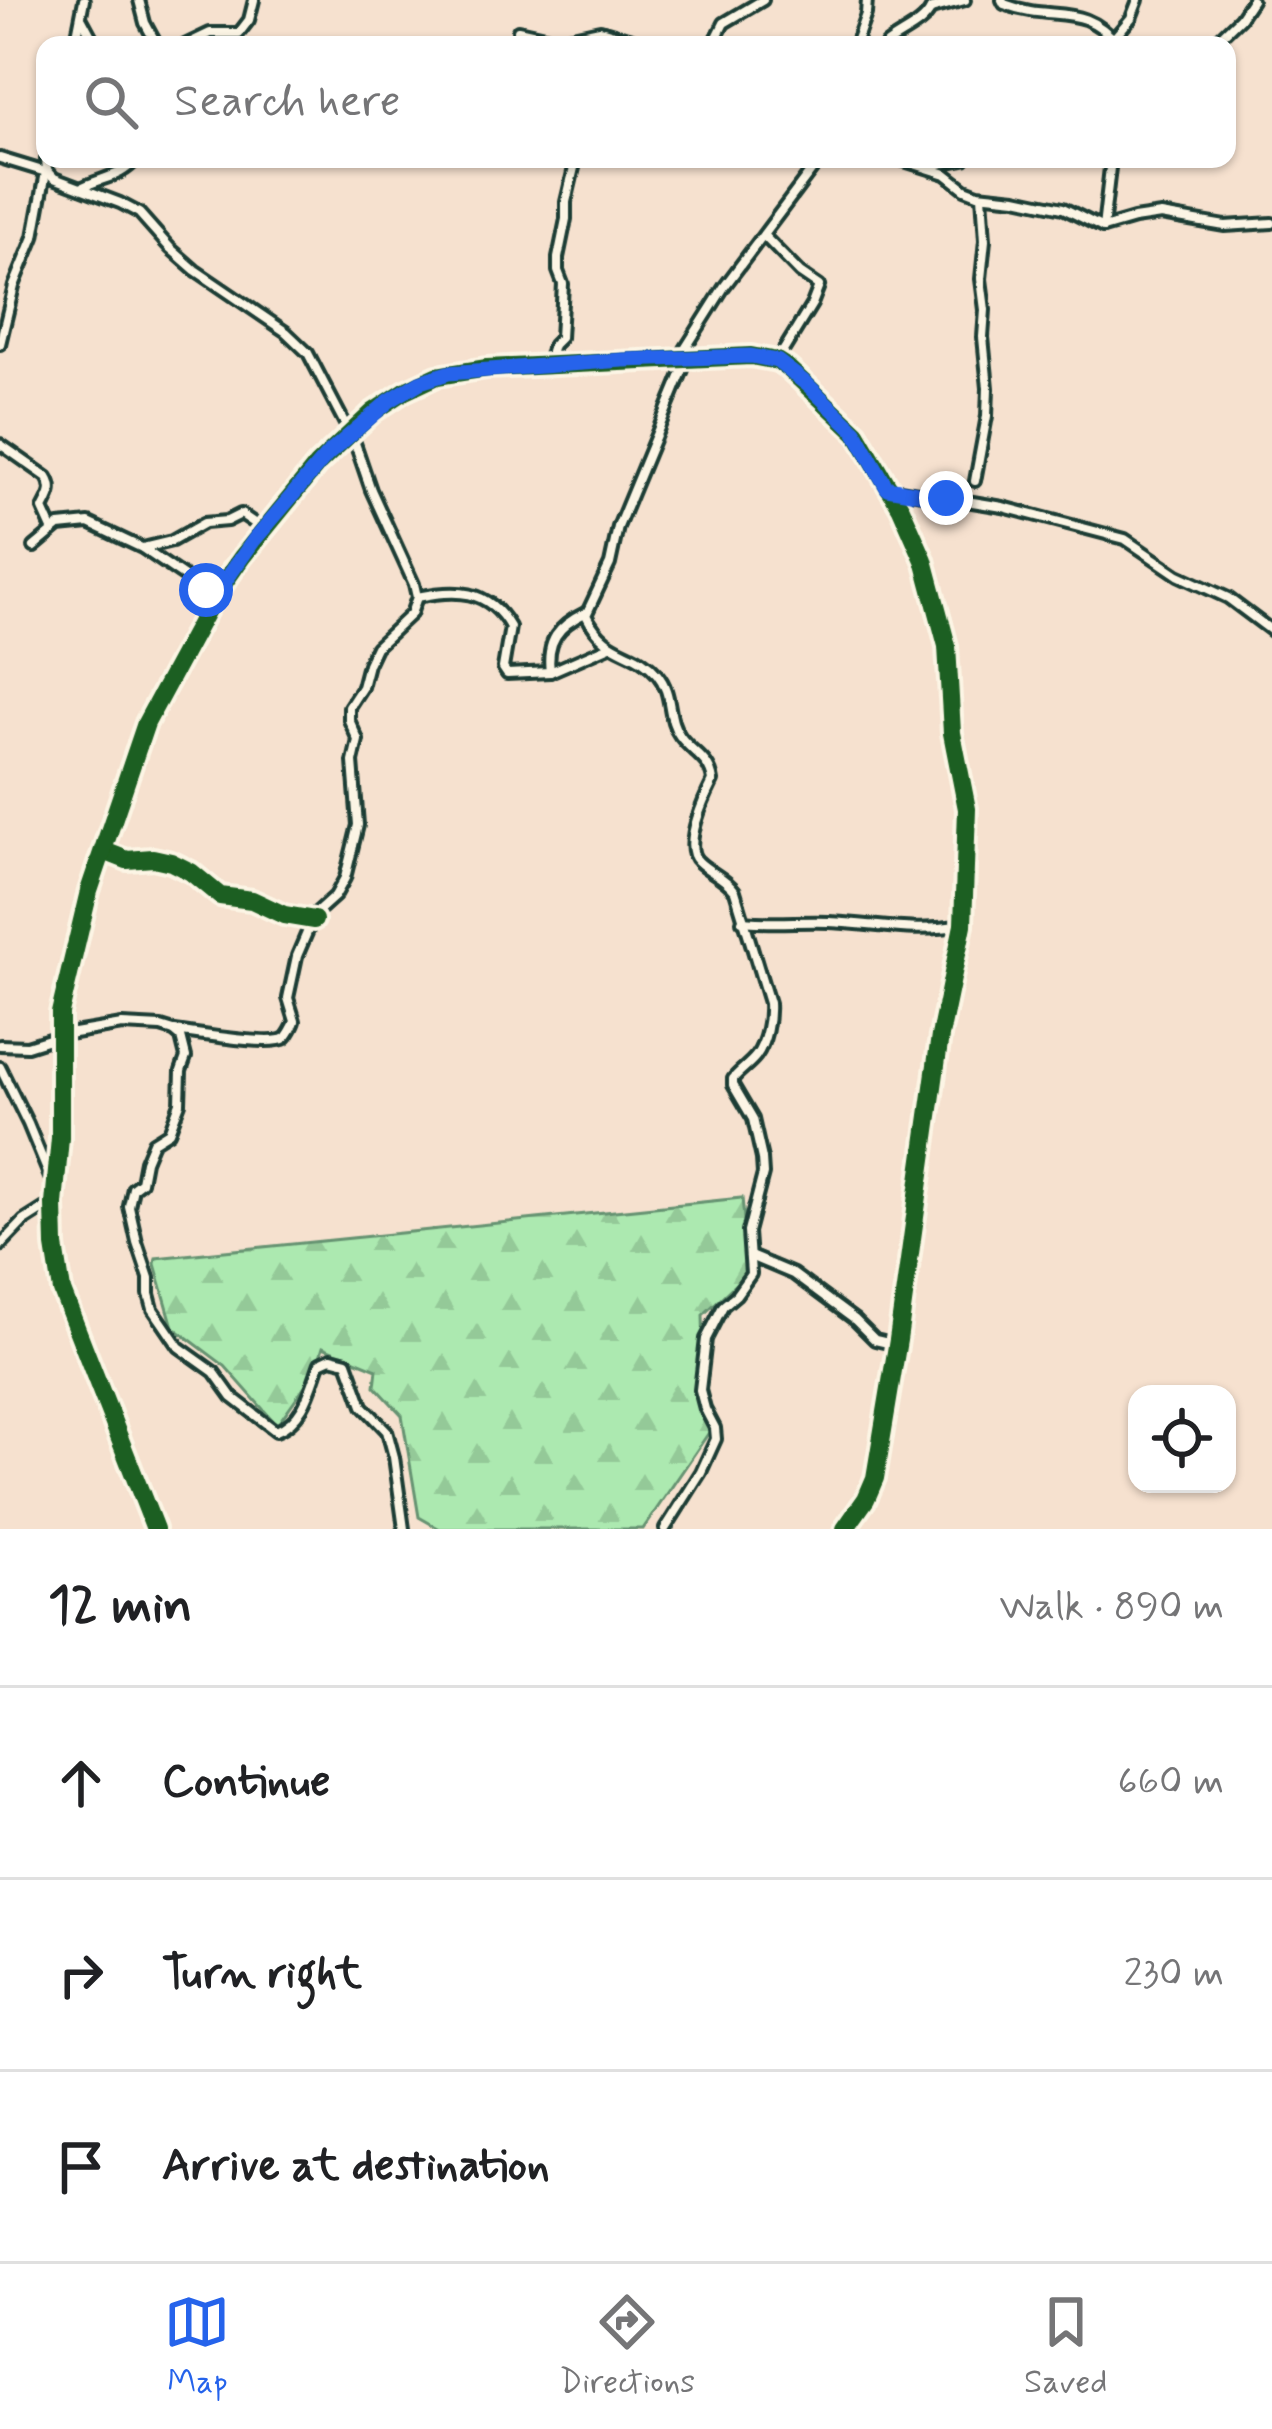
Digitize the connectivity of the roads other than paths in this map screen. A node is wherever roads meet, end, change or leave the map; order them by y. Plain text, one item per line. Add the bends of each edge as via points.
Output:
1 (84, 0) edge
2 (139, 0) edge
3 (254, 0) edge
4 (763, 0) edge
5 (867, 0) edge
6 (965, 0) edge
7 (1002, 0) edge
8 (1138, 0) edge
9 (1252, 0) edge
10 (81, 17) junction
11 (518, 30) dead end
12 (77, 36) edge
13 (91, 36) edge
14 (153, 36) edge
15 (204, 36) edge
16 (545, 36) edge
17 (571, 36) edge
18 (609, 36) edge
19 (718, 36) edge
20 (858, 36) edge
21 (897, 36) edge
22 (1111, 36) edge
23 (1120, 36) edge
24 (1221, 36) edge
25 (0, 158) edge
26 (36, 165) edge
27 (46, 168) edge
28 (47, 168) edge
29 (128, 168) edge
30 (574, 168) edge
31 (813, 168) edge
32 (927, 168) edge
33 (1110, 168) edge
34 (81, 188) junction
35 (982, 194) junction
36 (1272, 223) edge
37 (1103, 228) junction
38 (764, 236) junction
39 (0, 344) edge
40 (684, 358) junction
41 (777, 361) junction
42 (548, 366) junction
43 (350, 433) junction
44 (0, 444) edge
45 (975, 481) dead end
46 (887, 488) junction
47 (52, 530) junction
48 (263, 530) junction
49 (34, 547) dead end
50 (142, 548) junction
51 (214, 597) junction
52 (417, 597) junction
53 (586, 612) junction
54 (1272, 631) edge
55 (610, 646) junction
56 (550, 672) junction
57 (104, 851) junction
58 (314, 920) junction
59 (742, 921) junction
60 (963, 925) junction
61 (174, 1031) junction
62 (62, 1035) junction
63 (0, 1045) edge
64 (0, 1067) edge
65 (56, 1197) junction
66 (0, 1246) edge
67 (751, 1256) junction
68 (898, 1340) junction
69 (154, 1529) edge
70 (404, 1529) edge
71 (665, 1529) edge
72 (845, 1529) edge

1 - 10 street
2 - 14 street
3 - 15 street via 238,33
4 - 19 street via 724,23
5 - 20 street
6 - 21 street via 930,10
7 - 22 street via 1019,10 1077,10
8 - 23 street
9 - 24 street
10 - 12 street
10 - 13 street
11 - 16 street
17 - 18 street
25 - 26 street
27 - 39 street
28 - 34 street
29 - 34 street
30 - 42 street via 557,268 560,338
31 - 38 street
32 - 35 street
33 - 37 street
34 - 43 street via 139,213 195,270 286,332 308,353
35 - 37 street via 1063,208
35 - 45 street via 987,416
36 - 37 street via 1225,226 1161,215
38 - 40 street
38 - 41 street via 819,286
40 - 41 street
40 - 42 street
40 - 53 street
41 - 46 street via 855,431
42 - 43 street via 437,376
43 - 48 street
43 - 52 street
44 - 47 street via 47,477 52,493 43,509
46 - 54 street via 1126,539
46 - 60 street via 924,560 947,646 967,809
47 - 49 street
47 - 50 street via 84,521
48 - 50 street via 243,514
48 - 51 street
50 - 51 street
51 - 57 street via 146,723
52 - 56 street via 465,592 486,602 509,627 504,672
52 - 58 street via 408,620 373,654 350,707 358,826 345,878
53 - 55 street
53 - 56 street via 557,631
55 - 56 street
55 - 59 street via 661,679 674,727 712,773 691,852 731,885
57 - 58 street via 166,860 220,896
57 - 62 street via 73,953
58 - 61 street via 292,974 288,998 296,1021 286,1038
59 - 60 street via 926,931
59 - 67 street via 770,1012 755,1058 733,1079 762,1159
60 - 68 street
61 - 62 street via 122,1025
61 - 70 street via 186,1057 180,1103 169,1132 153,1142 129,1209 153,1309 187,1355 276,1431 292,1423 320,1363 331,1358 350,1366 363,1406 387,1431
62 - 63 street
62 - 65 street
64 - 65 street
65 - 66 street
65 - 69 street via 62,1291
67 - 68 street via 794,1274 875,1340
67 - 71 street via 751,1274 714,1321 702,1355 700,1390 714,1448
68 - 72 street via 874,1478

